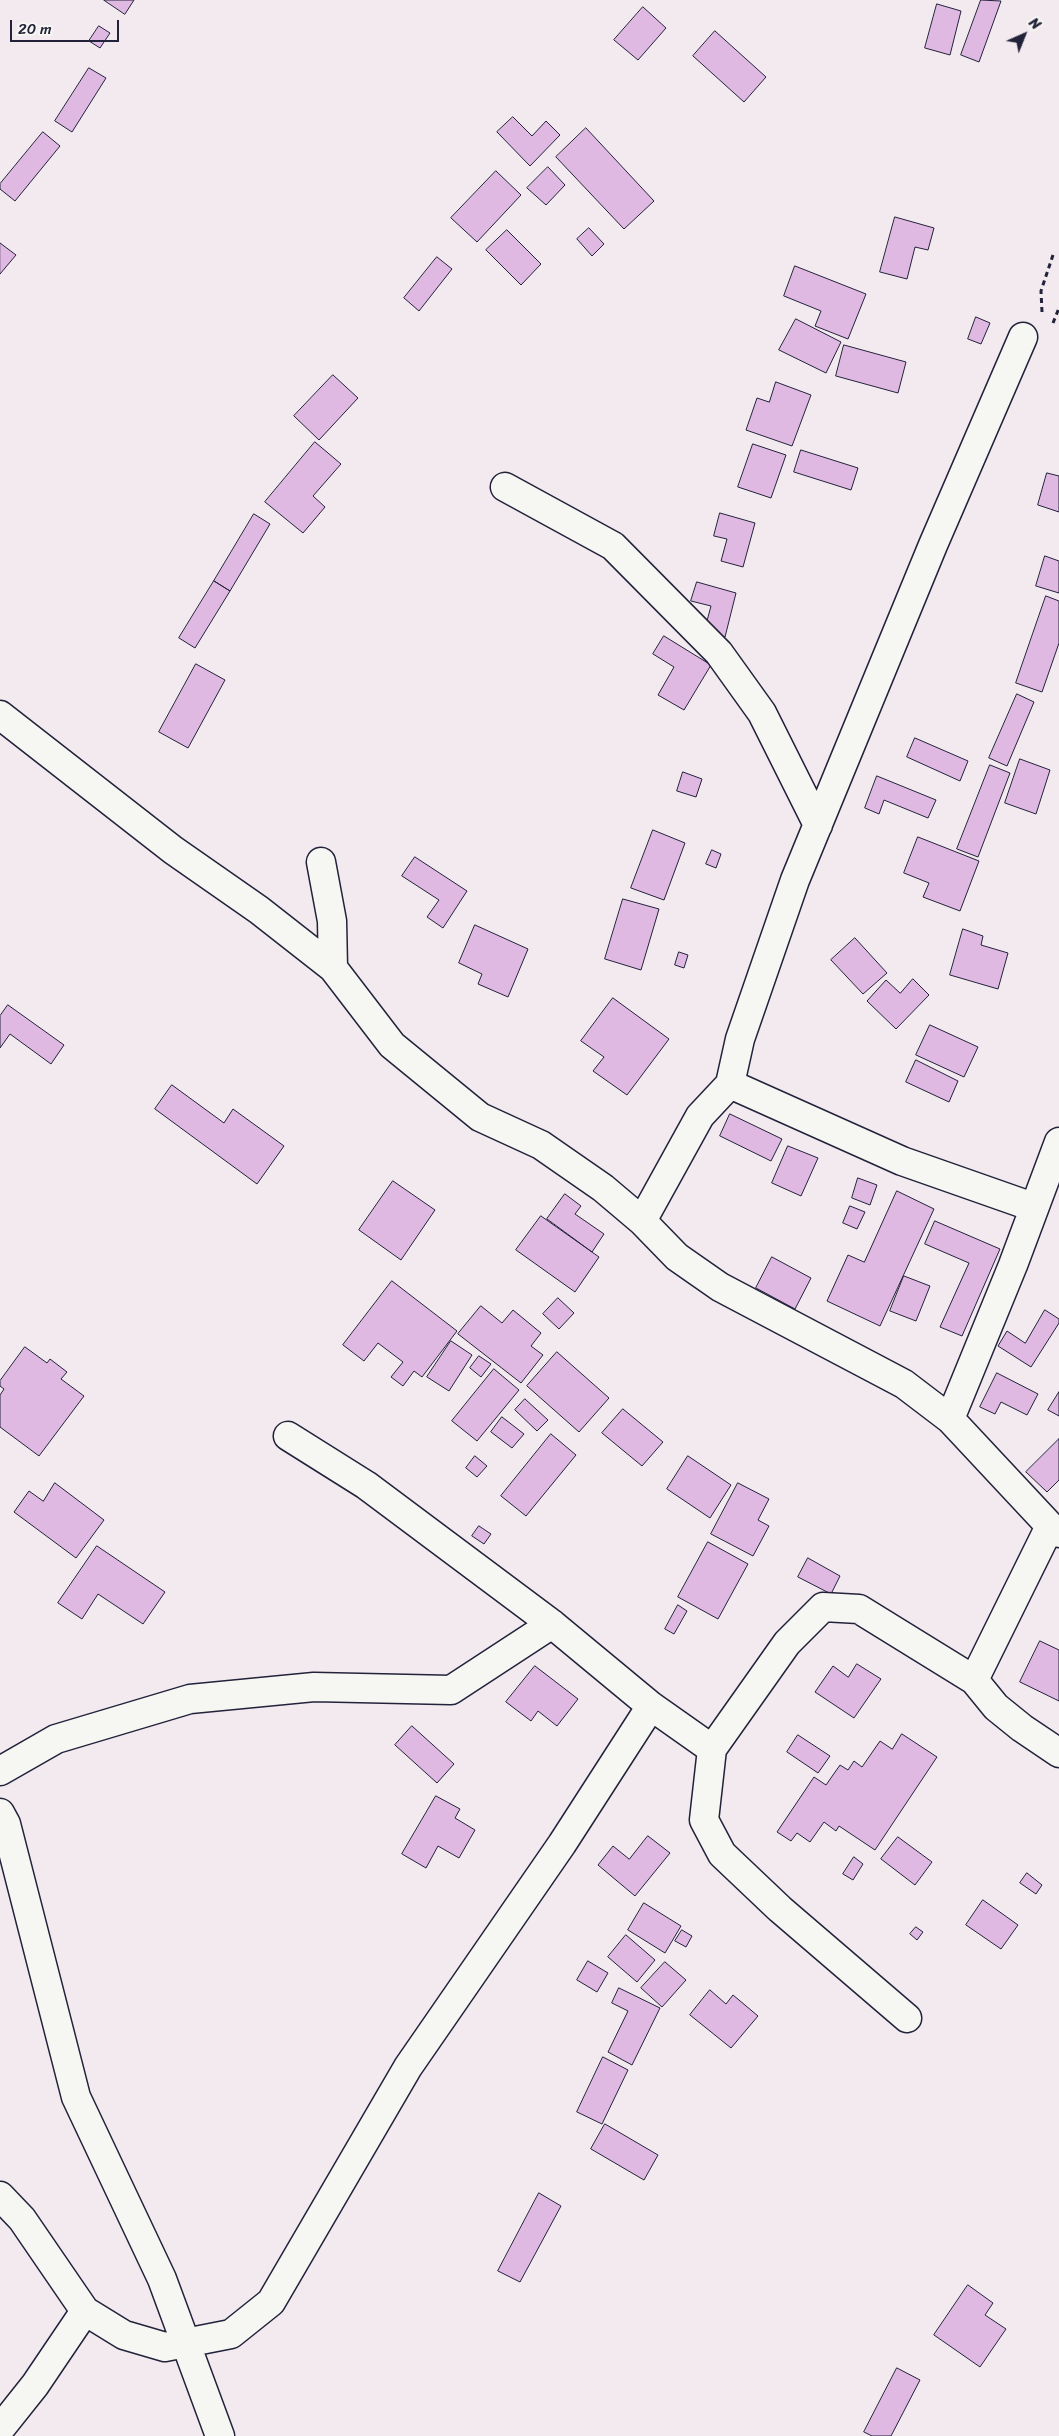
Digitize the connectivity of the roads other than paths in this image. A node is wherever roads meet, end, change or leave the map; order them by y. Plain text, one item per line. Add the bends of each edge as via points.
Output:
1 (1023, 337) dead end
2 (505, 487) dead end
3 (0, 715) edge
4 (818, 825) junction
5 (321, 862) dead end
6 (333, 968) junction
7 (730, 1084) junction
8 (1059, 1142) edge
9 (1045, 1197) edge
10 (642, 1221) junction
11 (950, 1419) junction
12 (288, 1436) dead end
13 (1055, 1529) edge
14 (552, 1624) junction
15 (974, 1680) junction
16 (651, 1706) junction
17 (712, 1749) junction
18 (1059, 1752) edge
19 (0, 1771) edge
20 (0, 1813) edge
21 (906, 2018) dead end
22 (0, 2196) edge
23 (85, 2310) junction
24 (186, 2343) junction
25 (0, 2430) edge
26 (220, 2436) edge

1 - 4 street
2 - 4 street via 613,546 719,653 762,713
3 - 6 street via 173,850 259,910
4 - 7 street via 795,880 740,1039
5 - 6 street via 332,920
6 - 10 street via 392,1045 480,1117 541,1145 603,1188
7 - 9 street via 902,1161
7 - 10 street via 700,1116
8 - 9 street
9 - 11 street via 1013,1265
10 - 11 street via 677,1257 720,1287 904,1384
11 - 13 street
12 - 14 street via 366,1485
13 - 15 street
14 - 16 street
14 - 19 street via 450,1690 314,1687 190,1700 56,1739
15 - 17 street via 859,1609 823,1607 787,1643
15 - 18 street via 996,1707
16 - 17 street
16 - 24 street via 562,1844 408,2067 272,2302 231,2334
17 - 21 street via 704,1820 722,1854
20 - 24 street via 6,1824 76,2097 162,2279
22 - 23 street via 22,2219
23 - 24 street via 124,2335 165,2347
23 - 25 street via 35,2385
24 - 26 street

